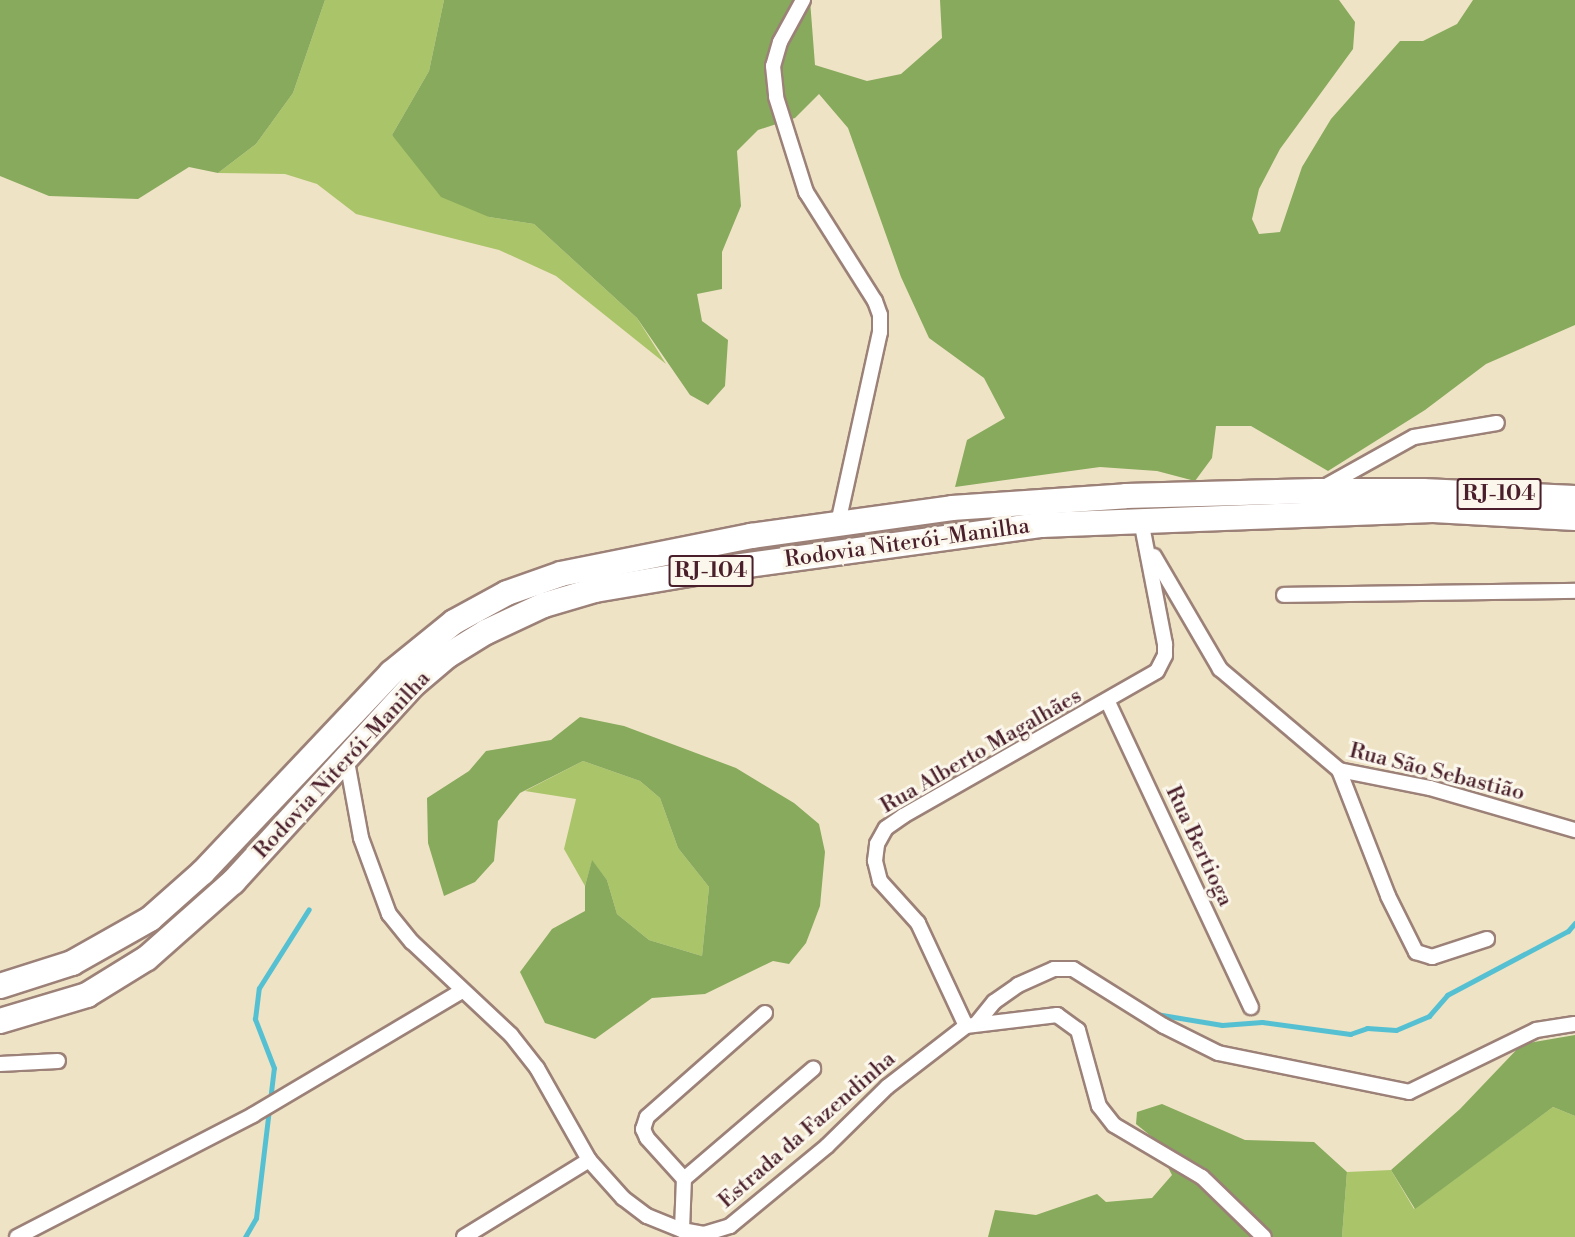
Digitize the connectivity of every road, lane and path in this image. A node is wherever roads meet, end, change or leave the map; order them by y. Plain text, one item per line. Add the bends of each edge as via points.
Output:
1 (803, 0) edge
2 (1497, 423) dead end
3 (1317, 491) junction
4 (1575, 498) edge
5 (1575, 518) edge
6 (838, 523) junction
7 (1143, 530) junction
8 (1575, 591) edge
9 (1284, 595) dead end
10 (1108, 702) junction
11 (346, 754) junction
12 (1339, 770) junction
13 (1575, 830) edge
14 (1487, 939) dead end
15 (0, 986) edge
16 (462, 991) junction
17 (1251, 1007) dead end
18 (765, 1013) dead end
19 (0, 1020) edge
20 (972, 1024) junction
21 (1575, 1024) edge
22 (58, 1061) dead end
23 (0, 1064) edge
24 (813, 1069) dead end
25 (589, 1160) junction
26 (684, 1179) junction
27 (682, 1230) junction
28 (729, 1232) edge
29 (17, 1237) edge
30 (464, 1237) edge
31 (1264, 1237) edge

1 - 6 street via 780,42 773,66 776,97 806,192 875,300 880,315 880,332
2 - 3 street via 1414,437
3 - 4 highway, Rodovia Niterói-Manilha / RJ-104
3 - 6 highway, Rodovia Niterói-Manilha / RJ-104 via 1114,496 952,508
5 - 7 highway, Rodovia Niterói-Manilha / RJ-104 via 1432,510
6 - 15 highway, Rodovia Niterói-Manilha / RJ-104 via 625,559 561,574 507,593 453,622 391,673 203,872 150,920 72,963
7 - 10 street, Rua Alberto Magalhães via 1165,655 1157,671
7 - 11 highway, Rodovia Niterói-Manilha / RJ-104 via 1041,525 942,536 585,593 544,605 495,627 447,656
7 - 12 street, Rua São Sebastião via 1184,612 1220,669
8 - 9 street
10 - 17 street, Rua Bertioga
10 - 20 street, Rua Alberto Magalhães via 903,816 886,828 877,844 875,861 880,881 918,923
11 - 16 street, Estrada da Fazendinha via 361,838 389,914
11 - 19 highway, Rodovia Niterói-Manilha / RJ-104 via 233,882 147,958 87,995
12 - 13 street, Rua São Sebastião via 1430,788
12 - 14 street via 1388,896 1416,951 1432,957
16 - 25 street, Estrada da Fazendinha via 511,1035 537,1068
16 - 29 street via 253,1115
18 - 26 street via 643,1123 647,1138
20 - 21 street, Estrada da Fazendinha via 1018,985 1054,969 1073,969 1218,1053 1409,1092 1536,1030
20 - 28 street, Estrada da Fazendinha via 887,1087
20 - 31 street via 1057,1015 1071,1022 1078,1029 1099,1106 1114,1125 1202,1177
22 - 23 street
24 - 26 street
25 - 27 street, Estrada da Fazendinha via 623,1198 646,1216
25 - 30 street
26 - 27 street
27 - 28 street, Estrada da Fazendinha via 704,1234

